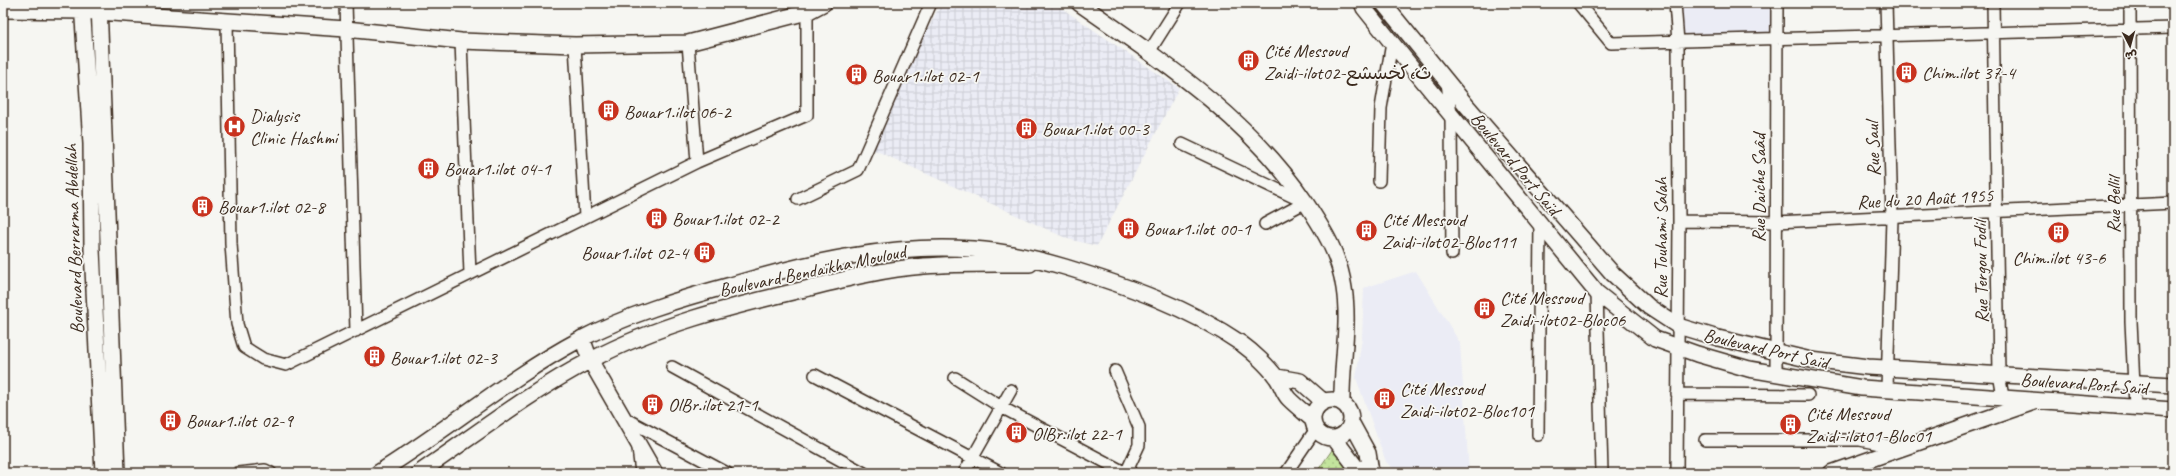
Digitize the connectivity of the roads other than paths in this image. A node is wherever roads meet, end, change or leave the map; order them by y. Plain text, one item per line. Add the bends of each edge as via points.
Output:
1 (346, 3) edge
2 (824, 3) edge
3 (930, 3) edge
4 (1079, 3) edge
5 (1180, 3) edge
6 (1362, 3) edge
7 (1383, 3) edge
8 (1578, 3) edge
9 (1675, 3) edge
10 (1777, 3) edge
11 (1886, 3) edge
12 (1993, 3) edge
13 (2130, 3) edge
14 (83, 7) edge
15 (99, 8) edge
16 (3, 10) edge
17 (807, 12) junction
18 (227, 21) junction
19 (2173, 28) edge
20 (346, 29) junction
21 (2131, 30) junction
22 (1993, 34) junction
23 (1886, 37) junction
24 (1777, 39) junction
25 (460, 41) junction
26 (1678, 42) junction
27 (688, 43) junction
28 (1392, 43) junction
29 (575, 45) junction
30 (1149, 52) junction
31 (1447, 82) junction
32 (1451, 116) junction
33 (1182, 144) dead end
34 (697, 162) junction
35 (1379, 181) dead end
36 (798, 199) dead end
37 (1306, 202) junction
38 (2173, 203) edge
39 (2131, 204) junction
40 (1997, 213) junction
41 (585, 217) junction
42 (1892, 218) junction
43 (1679, 221) junction
44 (1776, 222) junction
45 (1265, 224) dead end
46 (1540, 224) junction
47 (1452, 254) dead end
48 (1057, 265) junction
49 (470, 274) junction
50 (1597, 293) junction
51 (1678, 326) junction
52 (356, 331) junction
53 (582, 338) junction
54 (1678, 347) junction
55 (1776, 352) junction
56 (590, 360) junction
57 (672, 367) dead end
58 (1887, 368) junction
59 (1115, 371) dead end
60 (1776, 374) junction
61 (1999, 374) junction
62 (815, 375) dead end
63 (1277, 377) junction
64 (955, 378) dead end
65 (2134, 382) junction
66 (2173, 385) edge
67 (1887, 389) junction
68 (1011, 390) dead end
69 (1677, 394) junction
70 (1808, 395) dead end
71 (2003, 397) junction
72 (2040, 400) junction
73 (1324, 402) junction
74 (1342, 403) junction
75 (1001, 407) junction
76 (2135, 407) junction
77 (2173, 410) edge
78 (624, 418) junction
79 (1351, 422) junction
80 (1314, 424) junction
81 (1538, 435) dead end
82 (1334, 438) junction
83 (1705, 440) dead end
84 (638, 444) junction
85 (1901, 448) junction
86 (973, 457) junction
87 (1372, 472) edge
88 (103, 473) edge
89 (117, 473) edge
90 (238, 473) edge
91 (271, 473) edge
92 (378, 473) edge
93 (419, 473) edge
94 (641, 473) edge
95 (655, 473) edge
96 (727, 473) edge
97 (864, 473) edge
98 (964, 473) edge
99 (1001, 473) edge
100 (1126, 473) edge
101 (1286, 473) edge
102 (1602, 473) edge
103 (1677, 473) edge
104 (1831, 473) edge

1 - 20 street
2 - 17 main road
3 - 36 street via 858,170
4 - 30 main road
5 - 30 street
6 - 28 main road, Boulevard Port Saïd
7 - 31 main road
8 - 26 street via 1611,43
9 - 26 street, Rue Touhami Salah
10 - 24 street, Rue Daiche Saâd
11 - 23 street, Rue Saul
12 - 22 street, Rue Tergou Fodil
13 - 21 street, Rue Bellil
14 - 15 main road
14 - 16 main road
14 - 88 main road, Boulevard Berrarma Abdellah via 91,144 92,249
15 - 18 main road
15 - 89 main road, Boulevard Berrarma Abdellah
17 - 27 main road
17 - 34 street via 807,115
18 - 20 main road
18 - 52 street via 232,244 237,324 244,347 263,359 286,365
19 - 21 street
20 - 25 main road
20 - 52 street
21 - 22 street
21 - 39 street, Rue Bellil
22 - 23 street
22 - 40 street, Rue Tergou Fodil
23 - 24 street
23 - 42 street, Rue Saul
24 - 26 street
24 - 44 street, Rue Daiche Saâd
25 - 29 main road
25 - 49 street
26 - 43 street, Rue Touhami Salah
27 - 29 main road
27 - 34 street
28 - 32 main road, Boulevard Port Saïd
28 - 35 street via 1380,108
29 - 41 street
30 - 37 main road via 1202,92 1253,139 1287,175
31 - 32 street
31 - 51 main road via 1613,274 1649,307
32 - 46 main road, Boulevard Port Saïd
32 - 47 street
33 - 37 street
34 - 41 street
37 - 45 street
37 - 74 main road via 1333,247 1344,288 1346,330 1341,379
38 - 39 street, Rue du 20 Août 1955
39 - 40 street, Rue du 20 Août 1955
39 - 65 street, Rue Bellil
40 - 42 street, Rue du 20 Août 1955
40 - 61 street, Rue Tergou Fodil
41 - 49 street
42 - 44 street, Rue du 20 Août 1955
42 - 58 street, Rue Saul
43 - 44 street, Rue du 20 Août 1955
43 - 51 street, Rue Touhami Salah
44 - 55 street, Rue Daiche Saâd
46 - 50 main road, Boulevard Port Saïd
46 - 81 street
48 - 53 main road via 1007,252 971,249 877,253 721,287 652,308
48 - 56 main road, Boulevard Bendaïkha Mouloud via 977,263 923,266 844,279 675,323
48 - 63 main road via 1132,288 1192,314 1244,345
49 - 52 street
50 - 54 main road, Boulevard Port Saïd via 1655,339
50 - 102 street
51 - 54 street, Rue Touhami Salah
51 - 55 main road
53 - 56 main road
53 - 92 main road via 521,374
54 - 60 main road, Boulevard Port Saïd via 1749,369
54 - 69 street, Rue Touhami Salah
55 - 58 main road via 1811,360
55 - 60 street, Rue Daiche Saâd
56 - 78 main road
56 - 93 main road, Boulevard Bendaïkha Mouloud
57 - 97 street
58 - 61 main road
58 - 67 street, Rue Saul
59 - 100 street via 1139,427 1139,445
60 - 67 main road, Boulevard Port Saïd via 1862,388
61 - 65 main road
61 - 71 street, Rue Tergou Fodil
62 - 86 street
63 - 73 main road via 1300,381
63 - 80 main road via 1288,398
64 - 75 street
65 - 66 main road
65 - 76 street, Rue Bellil
67 - 71 main road, Boulevard Port Saïd
68 - 75 street
69 - 70 street
69 - 103 street, Rue Touhami Salah
71 - 72 main road, Boulevard Port Saïd
72 - 76 main road, Boulevard Port Saïd
72 - 85 main road
73 - 74 main road via 1333,400
73 - 80 main road via 1316,409
74 - 79 main road via 1348,409
75 - 86 street
75 - 100 street
76 - 77 main road, Boulevard Port Saïd
78 - 84 main road
78 - 96 street
79 - 82 main road via 1345,433
79 - 87 main road via 1368,452
80 - 82 main road via 1327,438
80 - 101 street
82 - 87 main road via 1356,467
83 - 85 street via 1860,440
84 - 94 street
84 - 95 main road
85 - 104 main road
86 - 98 street
86 - 99 street
90 - 91 street via 265,470

